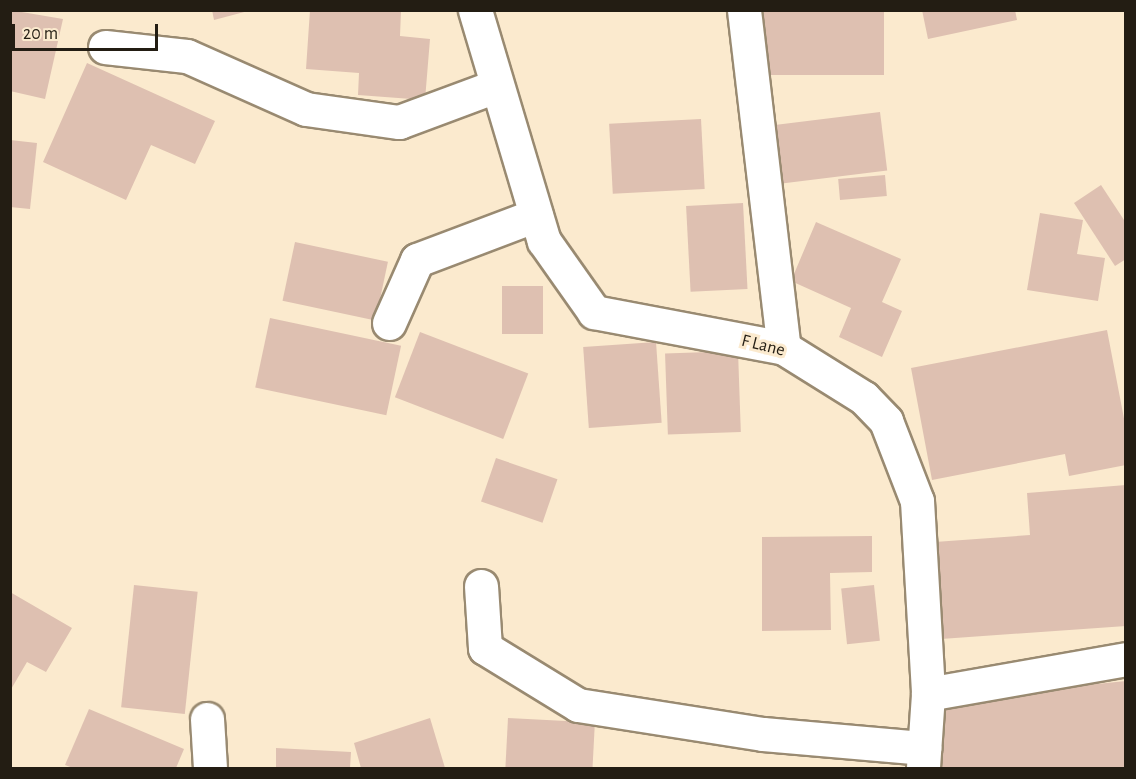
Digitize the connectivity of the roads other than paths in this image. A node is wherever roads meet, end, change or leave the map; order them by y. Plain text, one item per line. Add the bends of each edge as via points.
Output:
1 (475, 10) edge
2 (744, 10) edge
3 (105, 47) dead end
4 (496, 86) junction
5 (536, 215) junction
6 (389, 323) dead end
7 (784, 348) junction
8 (481, 586) dead end
9 (1125, 659) edge
10 (928, 694) junction
11 (207, 718) dead end
12 (924, 758) edge
13 (210, 768) edge

1 - 4 street, F Lane
2 - 7 street
3 - 4 street via 187,56 306,109 399,122
4 - 5 street, F Lane
5 - 6 street via 417,260
5 - 7 street, F Lane via 544,241 594,312
7 - 10 street, F Lane via 864,398 886,421 917,501
8 - 12 street via 485,648 578,705
9 - 10 street
10 - 12 street, F Lane
11 - 13 street

